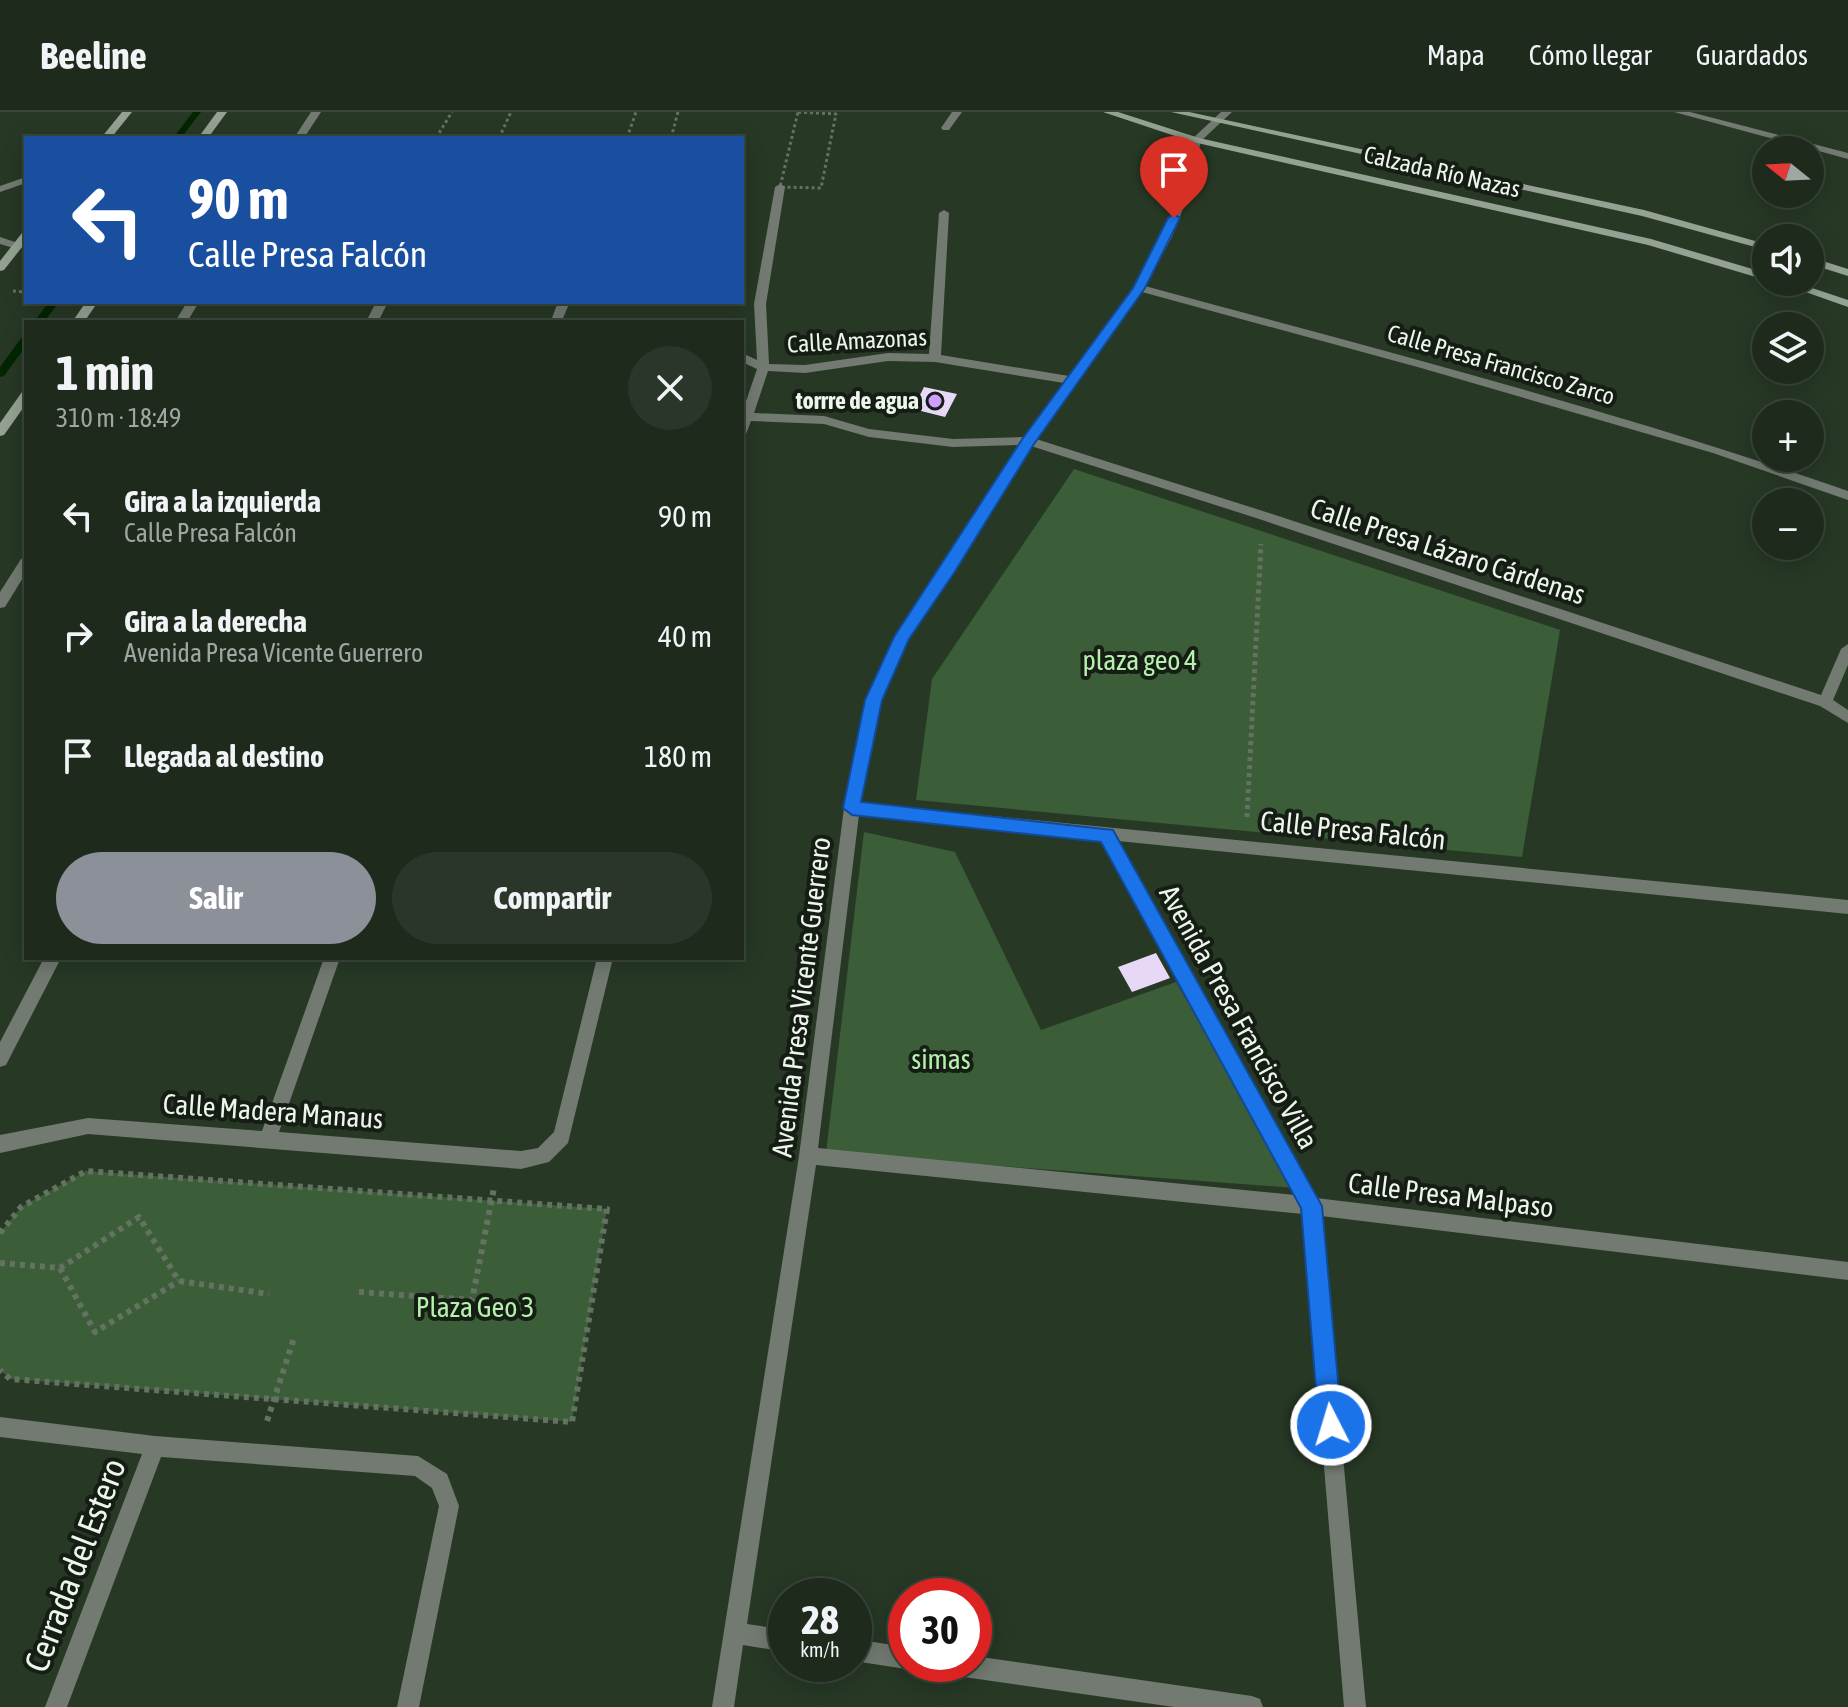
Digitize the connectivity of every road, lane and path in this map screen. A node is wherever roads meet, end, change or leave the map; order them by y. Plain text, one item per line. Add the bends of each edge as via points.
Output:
1 (127, 112) edge
2 (222, 112) edge
3 (316, 112) edge
4 (452, 112) edge
5 (511, 112) edge
6 (636, 112) edge
7 (678, 112) edge
8 (957, 112) edge
9 (1108, 112) edge
10 (1176, 112) edge
11 (1227, 112) edge
12 (1679, 112) edge
13 (1722, 116) edge
14 (1215, 122) junction
15 (946, 128) dead end
16 (108, 136) edge
17 (204, 136) edge
18 (300, 136) edge
19 (437, 136) edge
20 (500, 136) edge
21 (628, 136) edge
22 (672, 136) edge
23 (1196, 140) junction
24 (1848, 156) edge
25 (24, 181) edge
26 (780, 187) junction
27 (0, 189) edge
28 (944, 213) dead end
29 (24, 237) edge
30 (0, 240) edge
31 (1752, 243) edge
32 (17, 246) junction
33 (1824, 265) edge
34 (0, 268) edge
35 (1752, 273) edge
36 (1848, 273) edge
37 (1139, 288) junction
38 (12, 291) dead end
39 (24, 292) edge
40 (1824, 296) edge
41 (1848, 304) edge
42 (744, 358) edge
43 (935, 358) junction
44 (763, 367) junction
45 (1070, 380) junction
46 (24, 398) edge
47 (744, 417) edge
48 (0, 432) edge
49 (1028, 441) junction
50 (1848, 496) edge
51 (1261, 515) junction
52 (24, 565) edge
53 (0, 603) edge
54 (1848, 649) edge
55 (1825, 702) junction
56 (1848, 717) edge
57 (852, 808) junction
58 (1107, 835) junction
59 (1245, 846) junction
60 (1848, 907) edge
61 (52, 960) edge
62 (331, 960) edge
63 (605, 960) edge
64 (0, 1059) edge
65 (268, 1138) junction
66 (0, 1144) edge
67 (808, 1156) junction
68 (492, 1200) junction
69 (1311, 1206) junction
70 (0, 1233) edge
71 (0, 1263) edge
72 (60, 1268) junction
73 (1848, 1271) edge
74 (179, 1281) junction
75 (359, 1292) dead end
76 (269, 1294) dead end
77 (294, 1338) dead end
78 (0, 1370) edge
79 (274, 1399) junction
80 (0, 1427) edge
81 (155, 1446) junction
82 (255, 1454) junction
83 (734, 1633) junction
84 (768, 1638) edge
85 (992, 1670) edge
86 (56, 1707) edge
87 (408, 1707) edge
88 (723, 1707) edge
89 (1252, 1707) edge
90 (1355, 1707) edge

1 - 16 street
2 - 17 street
3 - 18 street
4 - 19 path
5 - 20 path
6 - 21 path
7 - 22 path
8 - 15 street
9 - 23 street, Calzada Río Nazas
10 - 14 street, Calzada Río Nazas
11 - 14 street
12 - 13 street
13 - 24 street
14 - 23 street
14 - 31 street, Calzada Río Nazas via 1644,213
23 - 35 street, Calzada Río Nazas via 1651,242
23 - 37 street, Avenida Presa Vicente Guerrero via 1172,224
25 - 27 street
26 - 26 path via 798,112 836,114 821,188
26 - 44 street via 760,304
28 - 43 street
29 - 32 street
30 - 32 street
32 - 34 street
33 - 36 street
37 - 45 street, Avenida Presa Vicente Guerrero
37 - 50 street, Calle Presa Francisco Zarco via 1701,445
38 - 39 path
40 - 41 street
42 - 44 street, Calle Amazonas
43 - 44 street, Calle Amazonas via 888,357 805,369
43 - 45 street, Calle Amazonas
44 - 47 street
45 - 49 street, Avenida Presa Vicente Guerrero
46 - 48 street
47 - 49 street, Calle Presa Lázaro Cárdenas via 824,420 869,433 953,443
49 - 51 street, Calle Presa Lázaro Cárdenas
49 - 57 street, Avenida Presa Vicente Guerrero via 902,637 874,700
51 - 55 street, Calle Presa Lázaro Cárdenas
51 - 59 path
52 - 53 street
54 - 55 street
55 - 56 street, Calle Presa Lázaro Cárdenas
57 - 58 street, Calle Presa Falcón
57 - 67 street, Avenida Presa Vicente Guerrero
58 - 59 street, Calle Presa Falcón
58 - 69 street, Avenida Presa Francisco Villa
59 - 60 street, Calle Presa Falcón
61 - 64 street
62 - 65 street
63 - 65 street, Calle Madera Manaus via 562,1137 543,1156 521,1160
65 - 66 street, Calle Madera Manaus via 88,1126
67 - 69 street, Calle Presa Malpaso
67 - 83 street, Avenida Presa Vicente Guerrero
68 - 70 path via 86,1171 21,1207
68 - 75 path via 472,1300
68 - 79 path via 607,1209 572,1422
69 - 73 street, Calle Presa Malpaso
69 - 90 street, Avenida Presa Francisco Villa
71 - 72 path
72 - 74 path via 139,1217
72 - 74 path via 95,1332
74 - 76 path
77 - 79 path
78 - 79 path via 10,1379
79 - 82 path
80 - 81 street
81 - 82 street
81 - 86 street, Cerrada del Estero
82 - 87 street via 418,1466 440,1481 449,1506
83 - 84 street
83 - 88 street, Avenida Presa Vicente Guerrero
85 - 89 street

